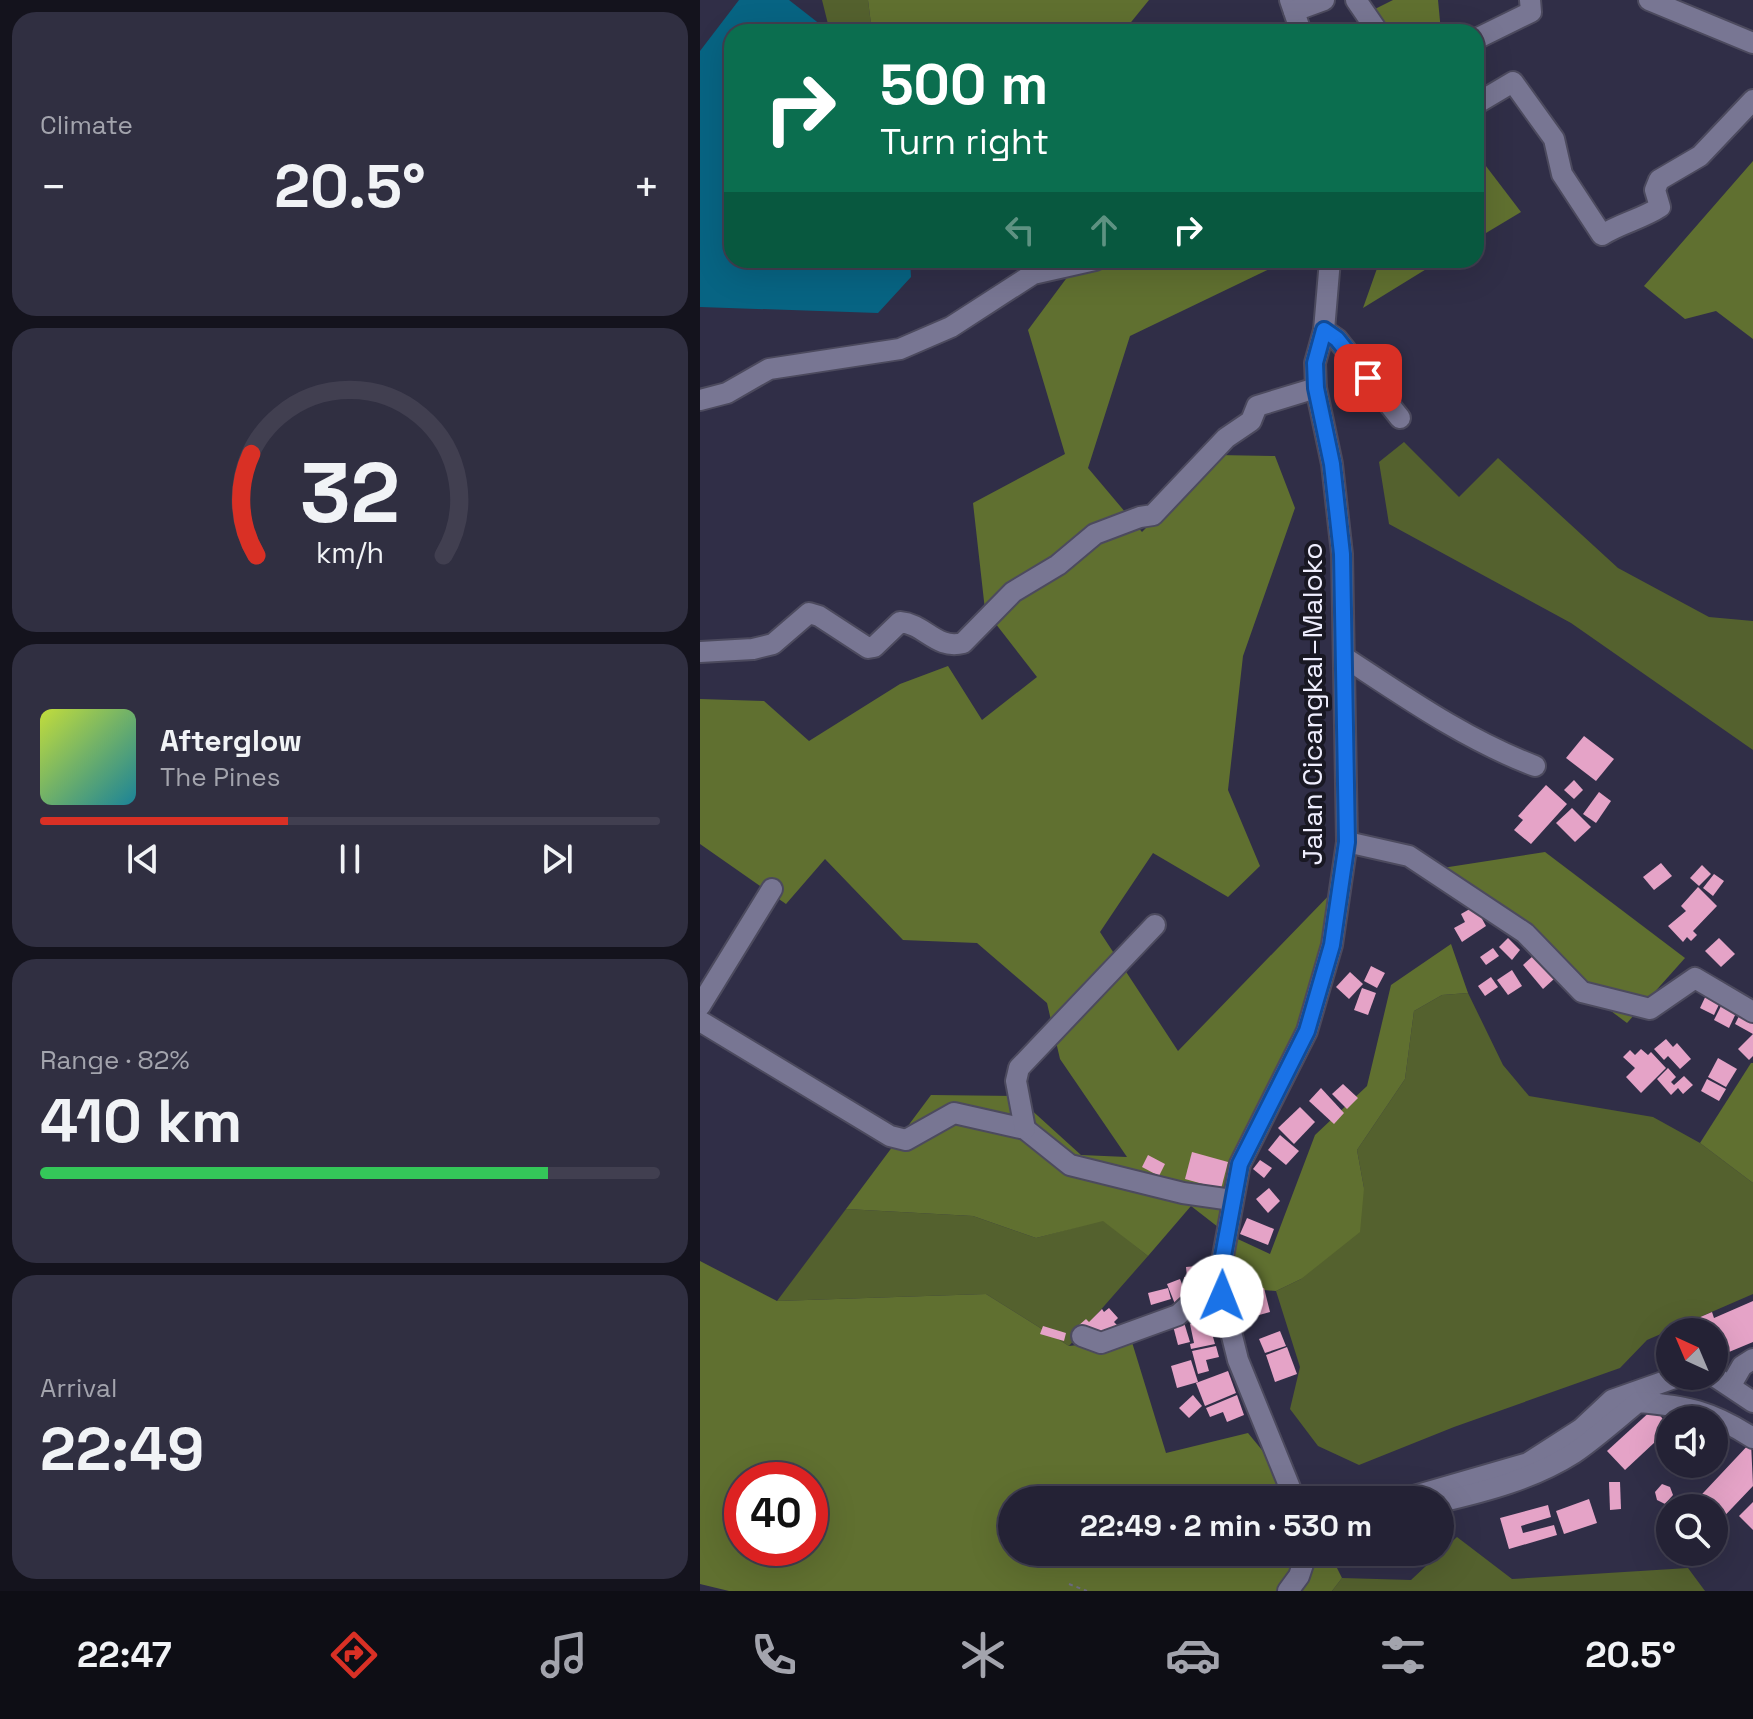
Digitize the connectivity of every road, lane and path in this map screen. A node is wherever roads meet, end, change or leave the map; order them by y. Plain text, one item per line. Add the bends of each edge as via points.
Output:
1 (1324, 0) edge
2 (1356, 0) edge
3 (1530, 0) edge
4 (1649, 0) edge
5 (1292, 6) edge
6 (1372, 24) edge
7 (1484, 35) edge
8 (1753, 43) edge
9 (1484, 99) edge
10 (1753, 100) edge
11 (1060, 268) edge
12 (1329, 268) edge
13 (1324, 330) junction
14 (1316, 388) junction
15 (700, 400) edge
16 (1400, 418) dead end
17 (700, 652) edge
18 (1344, 657) junction
19 (1535, 766) dead end
20 (1347, 842) junction
21 (772, 889) dead end
22 (1155, 925) dead end
23 (700, 1006) edge
24 (1753, 1012) edge
25 (700, 1021) edge
26 (1025, 1129) junction
27 (1232, 1200) junction
28 (1222, 1296) junction
29 (1082, 1336) dead end
30 (1753, 1359) edge
31 (1728, 1376) edge
32 (1656, 1384) edge
33 (1728, 1384) edge
34 (1753, 1402) edge
35 (1753, 1438) edge
36 (1289, 1486) edge
37 (1448, 1486) edge
38 (1454, 1499) edge
39 (1302, 1566) edge
40 (1069, 1584) dead end
41 (1087, 1591) edge
42 (1288, 1591) edge

1 - 5 street
2 - 6 street
3 - 7 street via 1531,12
4 - 8 street
9 - 10 street via 1513,82 1554,139 1562,174 1602,235 1660,207 1655,190 1659,180 1700,156
11 - 15 street via 1033,274 951,327 900,349 769,369 727,393
12 - 13 street, Jalan Cicangkal–Maloko
13 - 14 street, Jalan Cicangkal–Maloko via 1315,363
13 - 16 street
14 - 17 street via 1257,406 1251,421 1226,438 1153,515 1095,534 1013,592 963,643 941,644 911,623 900,622 868,648 809,613 773,644
14 - 18 street, Jalan Cicangkal–Maloko via 1332,464 1342,554
18 - 19 street via 1430,713
18 - 20 street, Jalan Cicangkal–Maloko
20 - 24 street via 1409,856 1525,933 1582,992 1650,1009 1695,978
20 - 27 street, Jalan Cicangkal–Maloko via 1332,945 1307,1031 1252,1136
21 - 23 street
22 - 26 street via 1019,1068 1016,1081
25 - 26 street via 890,1136 906,1140 954,1113
26 - 27 street via 1070,1165
27 - 28 street, Jalan Cicangkal–Maloko
28 - 29 street via 1101,1343
28 - 36 street, Jalan Cicangkal–Maloko via 1238,1360
30 - 31 street
32 - 37 street via 1612,1400 1581,1429 1528,1463
33 - 34 street
35 - 38 street via 1718,1416 1638,1402 1575,1452 1539,1472
39 - 42 street
40 - 41 path

